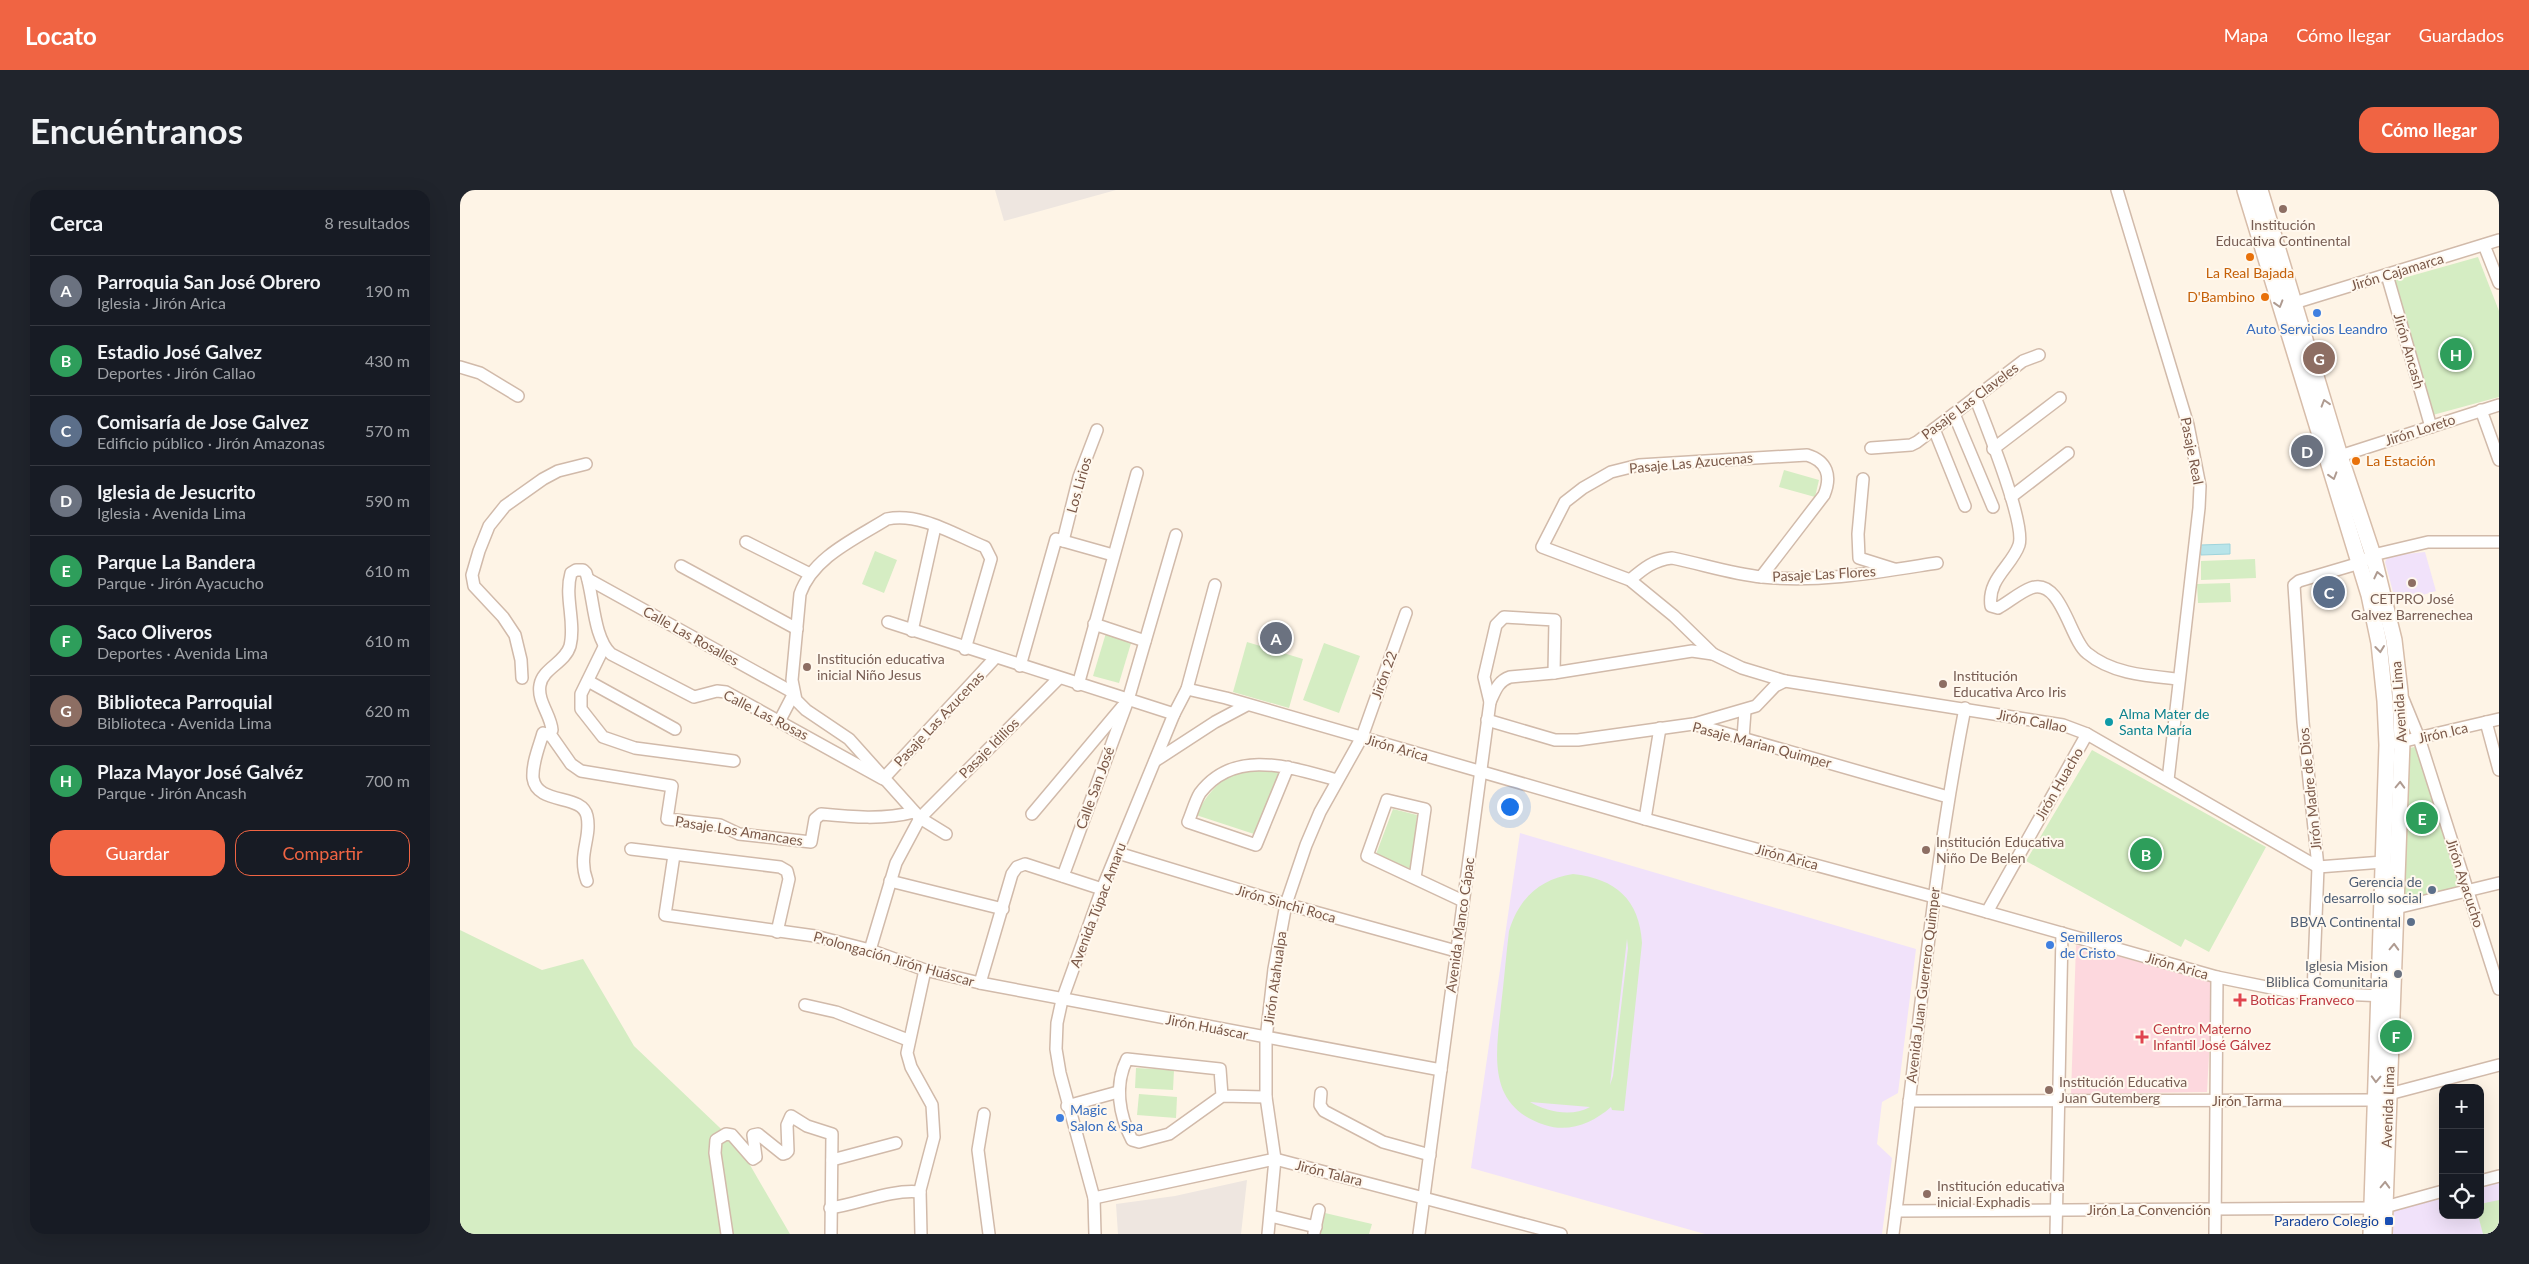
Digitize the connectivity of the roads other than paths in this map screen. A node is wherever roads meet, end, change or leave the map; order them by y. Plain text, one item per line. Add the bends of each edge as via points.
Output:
1 (2117, 190) edge
2 (2245, 190) edge
3 (2260, 190) edge
4 (2499, 240) edge
5 (2484, 245) junction
6 (2387, 275) junction
7 (2499, 282) edge
8 (2294, 303) junction
9 (2039, 355) dead end
10 (460, 367) edge
11 (518, 396) dead end
12 (1976, 397) junction
13 (2060, 398) dead end
14 (2499, 405) edge
15 (2481, 410) junction
16 (1954, 414) junction
17 (2431, 427) junction
18 (1934, 429) junction
19 (1097, 430) dead end
20 (1871, 448) dead end
21 (1994, 449) junction
22 (2068, 453) dead end
23 (2340, 456) junction
24 (2499, 460) edge
25 (586, 464) dead end
26 (1137, 472) dead end
27 (1863, 479) dead end
28 (2011, 497) junction
29 (1965, 506) dead end
30 (1993, 506) dead end
31 (935, 527) junction
32 (1176, 535) dead end
33 (1063, 541) junction
34 (746, 542) dead end
35 (2499, 542) edge
36 (1113, 555) junction
37 (2367, 559) junction
38 (1937, 563) dead end
39 (682, 566) dead end
40 (1895, 570) junction
41 (810, 574) junction
42 (1761, 577) junction
43 (588, 579) junction
44 (1630, 580) junction
45 (1215, 586) dead end
46 (1406, 613) dead end
47 (888, 622) dead end
48 (1094, 624) junction
49 (797, 629) junction
50 (912, 631) junction
51 (1145, 641) junction
52 (604, 647) junction
53 (965, 649) junction
54 (1712, 654) junction
55 (995, 658) junction
56 (1020, 666) junction
57 (1554, 674) junction
58 (522, 678) dead end
59 (1058, 678) junction
60 (2178, 679) junction
61 (588, 681) junction
62 (1785, 681) junction
63 (1078, 684) junction
64 (1187, 689) junction
65 (2400, 692) junction
66 (794, 693) junction
67 (1128, 700) junction
68 (1490, 702) junction
69 (1247, 705) junction
70 (1965, 708) junction
71 (1745, 711) junction
72 (1174, 714) junction
73 (2499, 719) edge
74 (780, 720) junction
75 (1487, 720) junction
76 (2486, 722) junction
77 (1693, 724) junction
78 (1660, 728) junction
79 (675, 729) dead end
80 (550, 734) junction
81 (2088, 734) junction
82 (1362, 738) junction
83 (1743, 738) junction
84 (2419, 738) junction
85 (2402, 742) junction
86 (2387, 745) junction
87 (734, 761) dead end
88 (1156, 761) junction
89 (1288, 767) junction
90 (2499, 770) edge
91 (1480, 772) junction
92 (882, 779) junction
93 (1337, 780) junction
94 (2168, 780) junction
95 (1948, 797) junction
96 (1032, 814) dead end
97 (917, 815) junction
98 (1645, 819) junction
99 (946, 834) dead end
100 (631, 849) dead end
101 (1118, 853) junction
102 (674, 855) junction
103 (2383, 862) junction
104 (2318, 867) junction
105 (1063, 876) junction
106 (1415, 878) junction
107 (587, 881) dead end
108 (890, 881) junction
109 (2499, 882) edge
110 (1102, 889) junction
111 (2467, 890) junction
112 (1934, 897) junction
113 (1463, 901) junction
114 (1286, 904) junction
115 (2396, 908) junction
116 (1003, 909) junction
117 (1987, 912) junction
118 (777, 932) junction
119 (2062, 933) junction
120 (2499, 948) edge
121 (870, 950) junction
122 (1456, 951) junction
123 (2487, 951) junction
124 (925, 970) junction
125 (2217, 977) junction
126 (980, 983) junction
127 (2499, 989) edge
128 (2313, 994) junction
129 (2386, 996) junction
130 (1062, 1000) junction
131 (805, 1005) dead end
132 (1266, 1039) junction
133 (908, 1040) junction
134 (2499, 1065) edge
135 (1441, 1070) junction
136 (1118, 1092) junction
137 (1321, 1093) dead end
138 (1222, 1096) junction
139 (1266, 1097) junction
140 (2382, 1097) junction
141 (1909, 1101) junction
142 (2216, 1101) junction
143 (2060, 1102) junction
144 (1067, 1106) junction
145 (984, 1114) dead end
146 (896, 1143) dead end
147 (1430, 1155) junction
148 (1275, 1159) junction
149 (832, 1160) junction
150 (2499, 1176) edge
151 (2484, 1181) edge
152 (920, 1192) junction
153 (2439, 1192) edge
154 (1425, 1197) junction
155 (1094, 1198) junction
156 (830, 1208) junction
157 (2378, 1208) junction
158 (2216, 1209) junction
159 (1319, 1210) dead end
160 (1896, 1211) junction
161 (2056, 1211) junction
162 (1271, 1216) junction
163 (1315, 1230) edge
164 (727, 1234) edge
165 (830, 1234) edge
166 (921, 1234) edge
167 (989, 1234) edge
168 (1095, 1234) edge
169 (1268, 1234) edge
170 (1419, 1234) edge
171 (1561, 1234) edge
172 (1893, 1234) edge
173 (2056, 1234) edge
174 (2215, 1234) edge
175 (2371, 1234) edge
176 (2384, 1234) edge

1 - 60 street, Pasaje Real via 2188,425 2200,486
2 -> 37 main road, Avenida Lima
3 - 8 main road, Avenida Lima
4 - 5 street, Jirón Cajamarca
5 - 6 street, Jirón Cajamarca
5 - 7 street
6 - 8 street, Jirón Cajamarca
6 - 17 street, Jirón Ancash
23 -> 8 main road, Avenida Lima
9 - 12 street, Pasaje Las Claveles via 2023,362
10 - 11 street via 480,373
12 - 16 street, Pasaje Las Claveles
12 - 21 street
13 - 21 street
14 - 15 street, Jirón Loreto
15 - 17 street, Jirón Loreto
15 - 24 street
16 - 18 street, Pasaje Las Claveles
16 - 30 street
17 - 23 street, Jirón Loreto
18 - 20 street, Pasaje Las Claveles via 1911,445
18 - 29 street
19 - 33 street, Los Lirios via 1079,476
21 - 28 street
22 - 28 street
23 - 37 main road, Avenida Lima
25 - 58 street via 542,479 505,506 489,526 479,551 472,575 474,586 515,635
26 - 36 street
27 - 40 street via 1859,558
28 - 60 street via 2020,537 2018,547 1999,573 1990,606 1998,608 2032,588 2049,590 2088,654 2122,671
31 - 41 street via 912,518 887,519 828,557
31 - 50 street
31 - 53 street via 986,547 990,553
32 - 51 street, Calle San José
33 - 36 street
33 - 56 street via 1056,539
34 - 41 street
35 - 37 street via 2428,542
36 - 48 street
65 -> 37 main road, Avenida Lima via 2394,640
37 -> 86 main road, Avenida Lima via 2379,643
37 - 104 street, Jirón Madre de Dios via 2294,585 2303,722
38 - 40 street, Pasaje Las Flores
39 - 49 street
40 - 42 street, Pasaje Las Flores via 1858,576
41 - 49 street via 800,594
42 - 44 street, Pasaje Las Flores via 1672,558 1646,565
42 - 44 street, Pasaje Las Azucenas via 1824,495 1828,472 1824,462 1817,458 1807,455 1639,465 1611,472 1583,488 1565,502 1542,547
43 - 52 street
43 - 66 street, Calle Las Rosalles
43 - 80 street, Calle Las Rosalles via 583,570 571,573 568,581 572,628 570,649 540,684 540,694 552,724
44 - 54 street via 1674,616
45 - 64 street, Avenida Túpac Amaru
46 - 82 street, Jirón 22
47 - 50 street
48 - 51 street
48 - 63 street
49 - 66 street via 792,680
50 - 53 street
51 - 67 street, Calle San José
52 - 61 street
52 - 74 street, Calle Las Rosas via 611,654 694,697 726,692
53 - 55 street
54 - 57 street via 1692,651
54 - 62 street, Jirón Callao via 1742,668
55 - 56 street
55 - 92 street, Pasaje Las Azucenas
56 - 59 street
57 - 68 street via 1503,679
57 - 68 street, Avenida Manco Cápac via 1555,620 1504,617 1496,625 1484,677
59 - 63 street
59 - 97 street, Pasaje Idilios
60 - 94 street, Pasaje Real
61 - 79 street
61 - 87 street via 581,694 582,709 603,738 635,748
62 - 70 street, Jirón Callao
62 - 71 street via 1775,686 1756,706
63 - 67 street
64 - 69 street, Jirón Arica
64 - 72 street, Avenida Túpac Amaru
65 - 84 street, Jirón Ayacucho
65 - 85 main road, Avenida Lima
66 - 74 street
66 - 92 street via 800,706 849,739
67 - 72 street
67 - 96 street
67 - 105 street, Calle San José
68 - 75 street, Avenida Manco Cápac
69 - 82 street, Jirón Arica
69 - 88 street
70 - 81 street, Jirón Callao via 2064,725
70 - 95 street, Avenida Juan Guerrero Quimper
71 - 77 street
71 - 83 street
72 - 88 street, Avenida Túpac Amaru
73 - 76 street, Jirón Ica
74 - 92 street, Calle Las Rosas
75 - 78 street, Pasaje Marian Quimper via 1555,740 1578,740
75 - 91 street, Avenida Manco Cápac
76 - 84 street, Jirón Ica
76 - 90 street
77 - 78 street, Pasaje Marian Quimper
77 - 83 street, Pasaje Marian Quimper
78 - 98 street
80 - 97 street, Pasaje Los Amancaes via 571,764 581,770 672,786 667,819 720,826 739,834 811,842 815,819 821,814 854,817
80 - 107 street via 544,733 535,759 533,779 538,790 580,805 584,810 587,829 582,858
81 - 94 street, Jirón Callao
81 - 117 street, Jirón Huacho
82 - 91 street, Jirón Arica
82 - 93 street, Jirón Atahualpa
83 - 95 street, Pasaje Marian Quimper
84 - 85 street, Jirón Ica
84 - 111 street, Jirón Ayacucho
85 - 86 street, Jirón Ica
115 -> 85 main road, Avenida Lima
86 - 103 main road, Avenida Lima
88 - 101 street, Avenida Túpac Amaru
89 - 89 street via 1270,764 1239,766 1215,778 1200,794 1188,822 1256,845
89 - 93 street
91 - 98 street, Jirón Arica
91 - 113 street, Avenida Manco Cápac
92 - 97 street
93 - 114 street, Jirón Atahualpa via 1306,845
94 - 104 street, Jirón Callao
95 - 112 street, Avenida Juan Guerrero Quimper
97 - 99 street
97 - 108 street, Pasaje Idilios
98 - 112 street, Jirón Arica
100 - 102 street
101 - 110 street, Avenida Túpac Amaru
101 - 114 street, Jirón Sinchi Roca
102 - 118 street, Prolongación Jirón Huáscar via 665,915
102 - 118 street via 780,867 787,871 789,879
103 - 104 street
103 - 129 main road, Avenida Lima
104 - 128 street, Jirón Madre de Dios
105 - 110 street
105 - 116 street via 1025,864 1017,867 1012,874
106 - 106 street via 1367,856 1388,800 1425,809
106 - 113 street
108 - 116 street
108 - 121 street, Pasaje Idilios
109 - 111 street
110 - 130 street, Avenida Túpac Amaru
111 - 115 street
111 - 123 street, Jirón Ayacucho
112 - 117 street, Jirón Arica
112 - 141 street, Avenida Juan Guerrero Quimper
113 - 122 street, Avenida Manco Cápac
114 - 122 street, Jirón Sinchi Roca
114 - 132 street, Jirón Atahualpa
129 -> 115 main road, Avenida Lima
116 - 126 street
117 - 119 street, Jirón Arica
118 - 121 street, Prolongación Jirón Huáscar via 815,936
119 - 125 street, Jirón Arica
119 - 143 street
120 - 123 street
121 - 124 street, Prolongación Jirón Huáscar
122 - 135 street, Avenida Manco Cápac
123 - 127 street, Jirón Ayacucho
124 - 126 street, Prolongación Jirón Huáscar
124 - 133 street
125 - 128 street, Jirón Arica
125 - 142 street
126 - 130 street, Prolongación Jirón Huáscar
128 - 129 street, Jirón Arica
129 - 140 main road, Avenida Lima
130 - 132 street, Jirón Huáscar
130 - 144 street, Avenida Túpac Amaru via 1056,1050
131 - 133 street via 836,1012
132 - 135 street, Jirón Huáscar
132 - 139 street, Jirón Atahualpa
133 - 152 street via 911,1068 932,1105 934,1137
134 - 140 street, Jirón Tarma
135 - 147 street, Avenida Manco Cápac
136 - 138 street via 1128,1132 1132,1140 1139,1142 1169,1134
136 - 138 street via 1127,1059 1220,1069
136 - 144 street
137 - 147 street via 1320,1105 1331,1115 1383,1142
138 - 139 street
139 - 148 street, Jirón Atahualpa
140 - 142 street, Jirón Tarma
140 - 157 main road, Avenida Lima
141 - 143 street, Jirón Tarma
141 - 160 street, Avenida Juan Guerrero Quimper
142 - 143 street, Jirón Tarma
142 - 158 street
143 - 161 street
144 - 155 street, Avenida Túpac Amaru
145 - 167 street via 978,1150
146 - 149 street
147 - 154 street, Avenida Manco Cápac
148 - 154 street, Jirón Talara
148 - 155 street, Jirón Talara
148 - 162 street, Jirón Atahualpa
149 - 156 street
149 - 164 street via 832,1134 807,1126 791,1116 786,1154 755,1134 756,1157 753,1159 732,1135 721,1136 714,1146
150 - 151 street
152 - 156 street via 893,1192
152 - 166 street
153 - 157 street, Jirón La Convención
154 - 170 street, Avenida Manco Cápac
154 - 171 street, Jirón Talara
155 - 168 street, Avenida Túpac Amaru
156 - 165 street
157 - 158 street, Jirón La Convención
157 - 175 main road, Avenida Lima
157 - 176 main road, Avenida Lima
158 - 161 street, Jirón La Convención
158 - 174 street
159 - 163 street
160 - 161 street, Jirón La Convención
160 - 172 street, Avenida Juan Guerrero Quimper
161 - 173 street
162 - 163 street
162 - 169 street, Jirón Atahualpa

